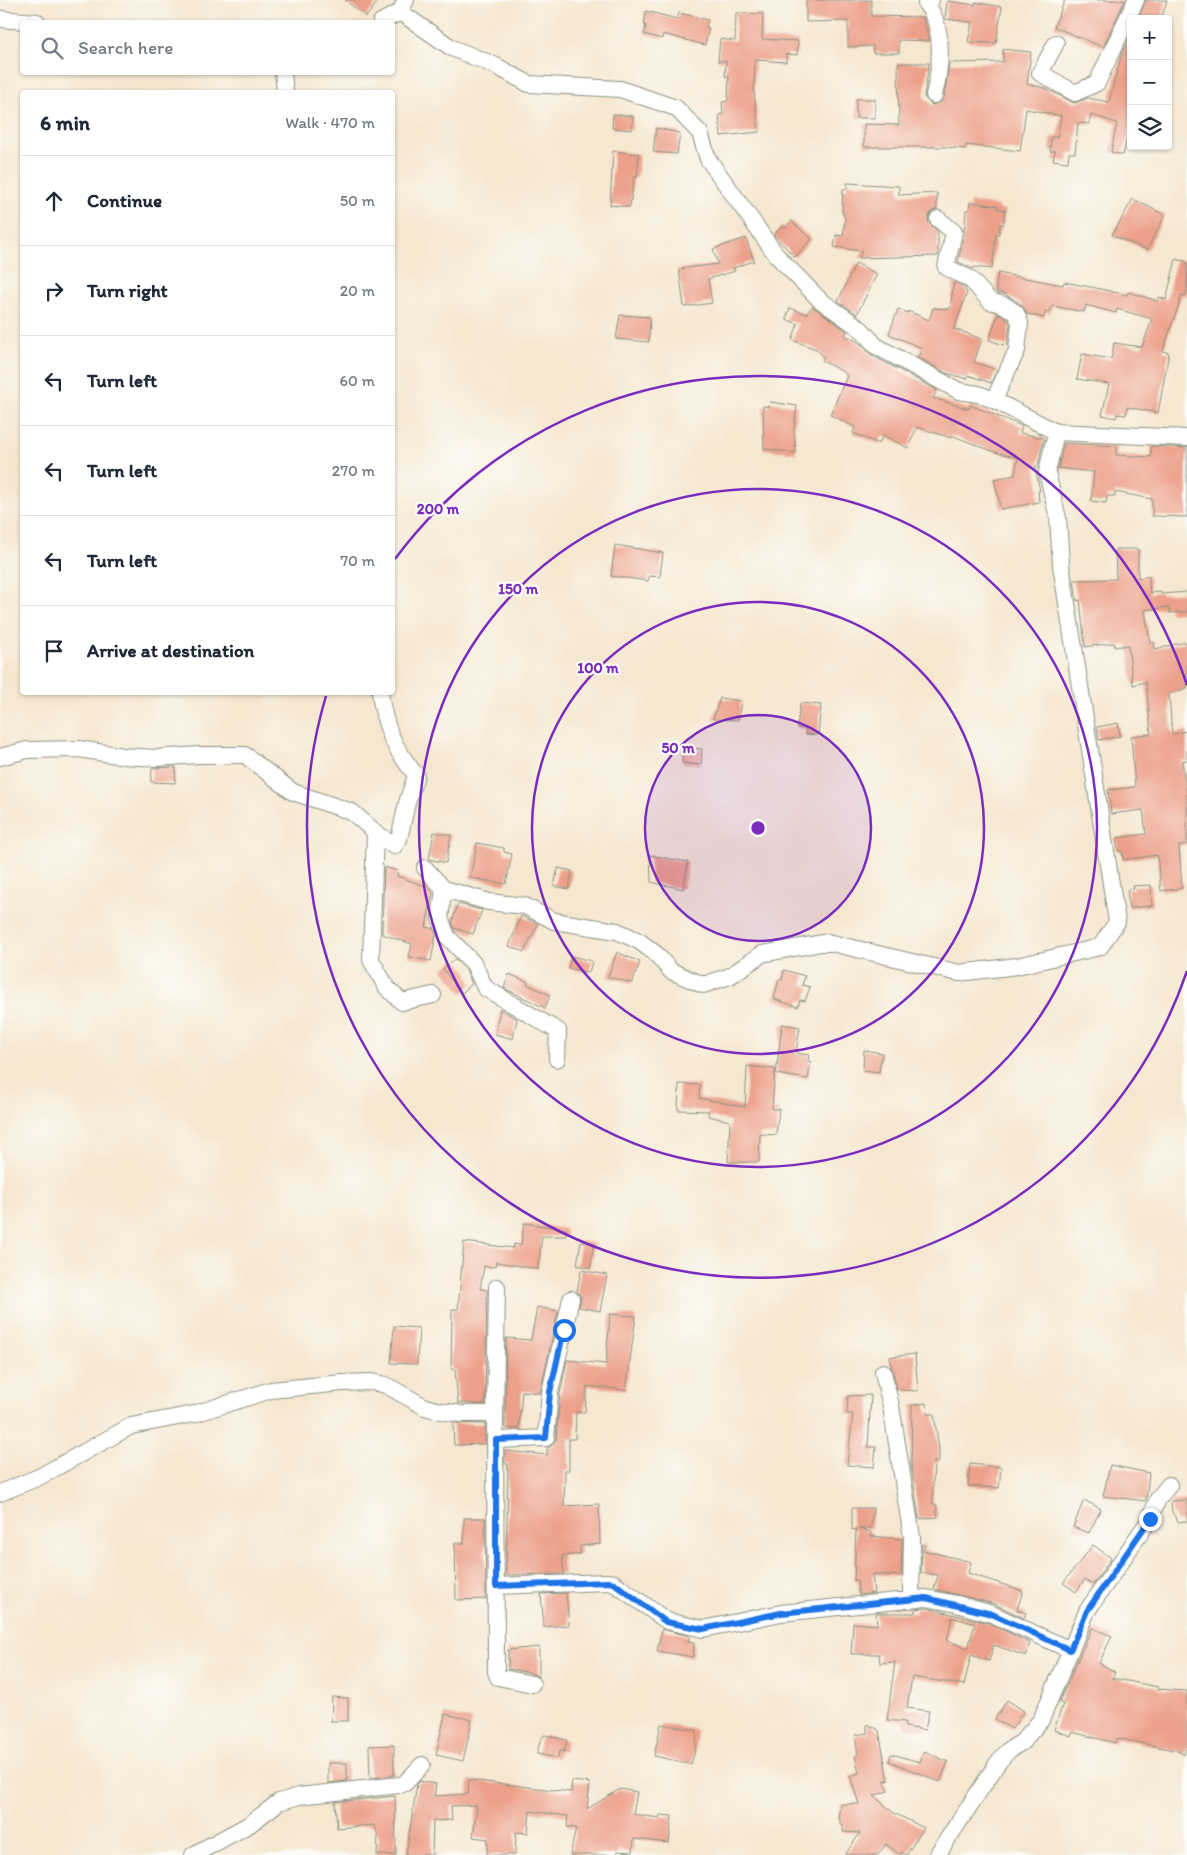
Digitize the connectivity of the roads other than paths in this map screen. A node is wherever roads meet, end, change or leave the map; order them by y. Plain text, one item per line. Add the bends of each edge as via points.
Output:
1 (930, 0) edge
2 (1136, 0) edge
3 (403, 6) edge
4 (0, 19) edge
5 (384, 20) edge
6 (20, 21) edge
7 (1056, 43) dead end
8 (283, 75) edge
9 (285, 90) edge
10 (934, 95) dead end
11 (938, 218) dead end
12 (994, 400) junction
13 (1056, 432) junction
14 (1187, 438) edge
15 (381, 695) edge
16 (0, 757) edge
17 (375, 832) junction
18 (425, 868) dead end
19 (444, 889) junction
20 (432, 996) dead end
21 (557, 1059) dead end
22 (497, 1287) dead end
23 (571, 1300) dead end
24 (883, 1372) dead end
25 (495, 1414) junction
26 (496, 1440) junction
27 (1169, 1485) dead end
28 (0, 1493) edge
29 (496, 1586) junction
30 (911, 1600) junction
31 (1070, 1650) junction
32 (532, 1684) dead end
33 (422, 1765) dead end
34 (193, 1855) edge
35 (937, 1855) edge

1 - 10 street via 926,4 933,12 937,26 939,76
2 - 7 street via 1097,83 1075,93 1040,73
3 - 5 street
3 - 12 street via 452,48 529,84 620,89 676,108 700,133 708,159 777,256 820,300 860,329 876,346 959,391
4 - 6 street
8 - 9 street
11 - 12 street via 954,232 946,266 970,279 990,301 1016,313 1020,323 1017,350
12 - 13 street
13 - 14 street
13 - 19 street via 1047,472 1058,518 1061,565 1117,922 1100,947 1017,966 959,973 827,942 762,954 730,976 703,985 671,971 656,954 617,931 554,921 525,906 489,902
15 - 17 street via 387,731 403,760 416,775 399,839 394,846
16 - 17 street via 27,750 79,749 156,758 198,754 244,755 293,792 352,812
17 - 20 street via 371,960 387,988 402,1002
18 - 19 street
19 - 21 street via 440,918 447,936 474,964 485,988 558,1031
22 - 25 street
23 - 26 street via 550,1392 546,1438
24 - 30 street via 912,1537
25 - 26 street
25 - 28 street via 436,1410 386,1385 371,1382 271,1390 194,1414 131,1426 39,1477
26 - 29 street
27 - 31 street via 1158,1499 1150,1519 1087,1611
29 - 30 street via 614,1583 666,1622 703,1629 781,1613
29 - 32 street via 498,1677
30 - 31 street via 926,1598 992,1614
31 - 35 street via 1041,1720 1000,1761
33 - 34 street via 399,1785 299,1796 278,1802 250,1824

